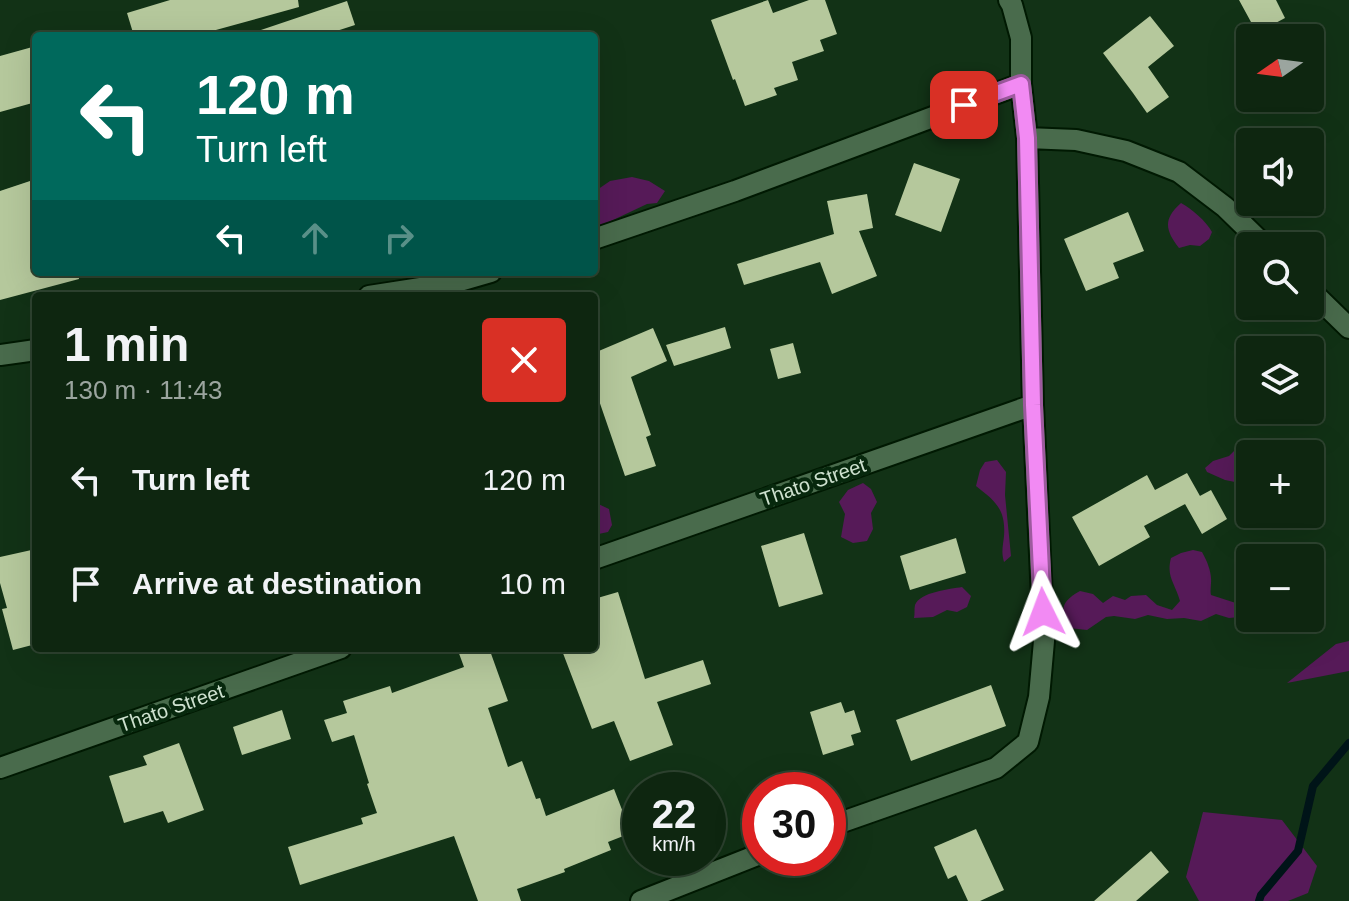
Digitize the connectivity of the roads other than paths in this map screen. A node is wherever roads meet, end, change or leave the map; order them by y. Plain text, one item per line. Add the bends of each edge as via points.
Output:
1 (1009, 0) edge
2 (1021, 84) junction
3 (1027, 138) junction
4 (1251, 232) edge
5 (598, 238) edge
6 (477, 276) edge
7 (395, 292) edge
8 (1324, 304) edge
9 (1349, 328) edge
10 (32, 351) edge
11 (0, 355) edge
12 (1033, 405) junction
13 (598, 558) edge
14 (330, 652) edge
15 (0, 768) edge
16 (846, 821) edge
17 (742, 861) edge
18 (641, 901) edge

1 - 2 street via 1021,38
2 - 3 street
2 - 5 street
3 - 4 street via 1076,140 1126,151 1179,172
3 - 12 street
6 - 7 street
8 - 9 street
10 - 11 street
12 - 13 street, Thato Street
12 - 16 street via 1044,641 1028,742 996,768
14 - 15 street, Thato Street
17 - 18 street

